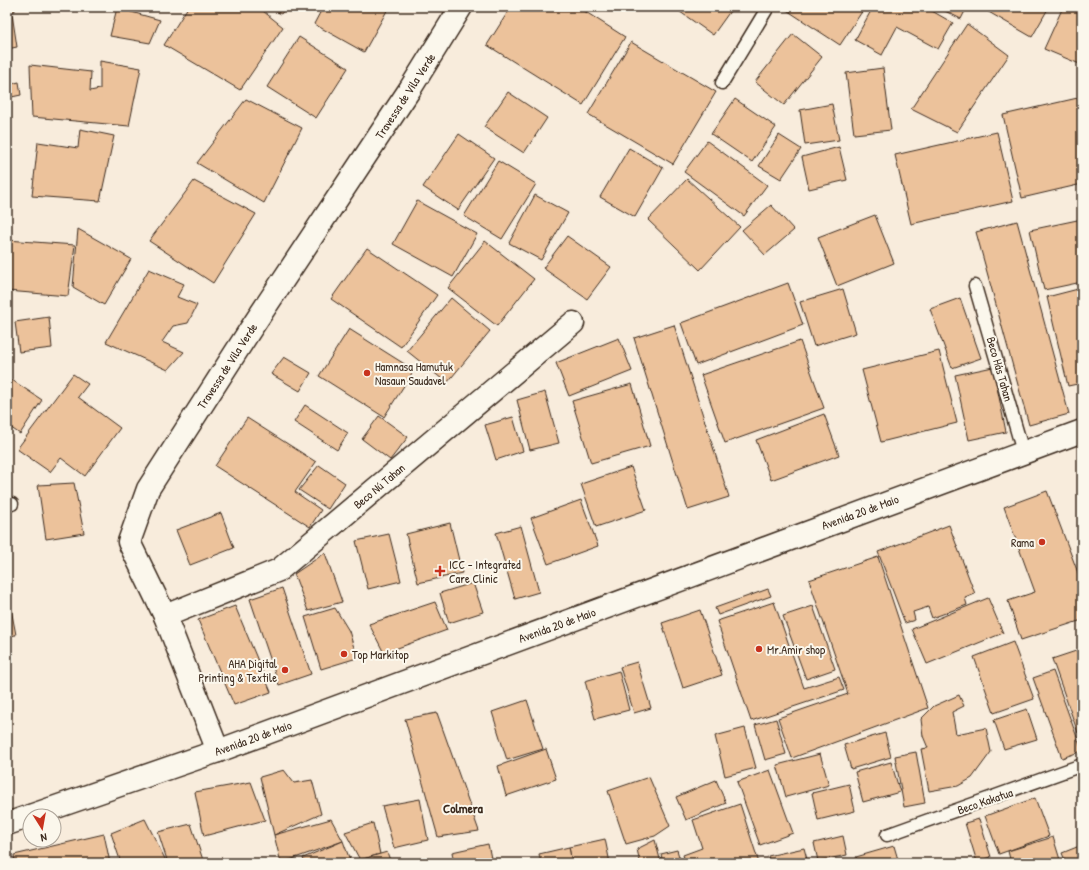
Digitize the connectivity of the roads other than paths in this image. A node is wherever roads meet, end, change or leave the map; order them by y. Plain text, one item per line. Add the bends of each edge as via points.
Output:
1 (461, 7) edge
2 (768, 7) edge
3 (722, 83) dead end
4 (975, 286) dead end
5 (573, 323) dead end
6 (1082, 431) edge
7 (1023, 452) junction
8 (165, 616) junction
9 (218, 751) junction
10 (1082, 765) edge
11 (53, 808) edge
12 (22, 819) edge
13 (7, 824) edge
14 (886, 835) dead end

1 - 8 street, Travessa de Vila Verde via 148,489 129,542
2 - 3 lane
4 - 7 lane, Beco Hás Tahan
5 - 8 street, Beco Nú Tahan via 279,570
6 - 7 street, Avenida 20 de Maio
7 - 9 street, Avenida 20 de Maio
8 - 9 street, Travessa de Vila Verde
9 - 11 street, Avenida 20 de Maio
10 - 14 lane, Beco Kakatua
12 - 13 street, Avenida 20 de Maio

